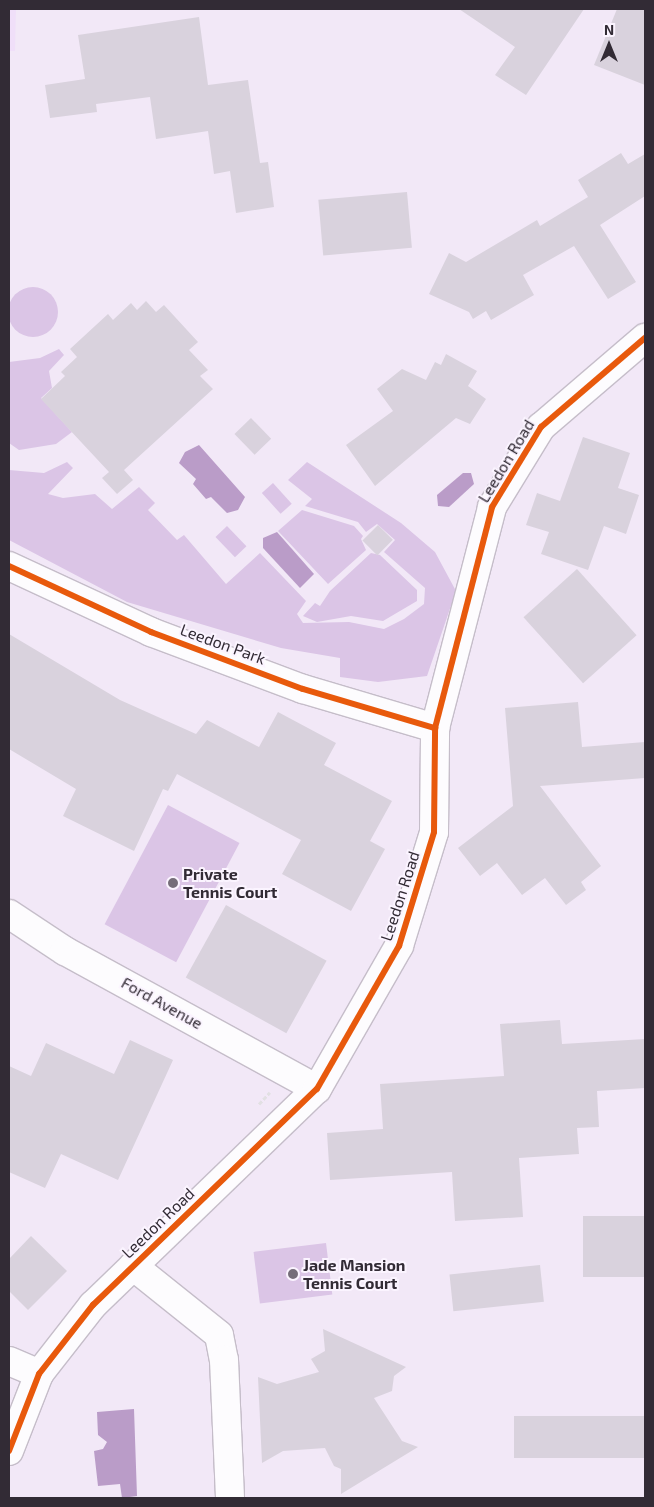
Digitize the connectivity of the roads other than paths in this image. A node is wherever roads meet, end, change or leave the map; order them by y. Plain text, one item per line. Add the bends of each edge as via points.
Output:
1 (645, 338) edge
2 (9, 566) edge
3 (435, 728) junction
4 (9, 914) edge
5 (317, 1089) junction
6 (133, 1266) junction
7 (9, 1361) edge
8 (39, 1374) junction
9 (9, 1451) edge
10 (230, 1498) edge

1 - 3 street, Leedon Road via 541,427 492,507
2 - 3 street, Leedon Park via 151,632 303,689
3 - 5 street, Leedon Road via 434,832 399,946
4 - 5 street, Ford Avenue via 65,951
5 - 6 street, Leedon Road
6 - 8 street, Leedon Road via 92,1305
6 - 10 street via 219,1334 224,1360
7 - 8 street
8 - 9 street, Leedon Road

